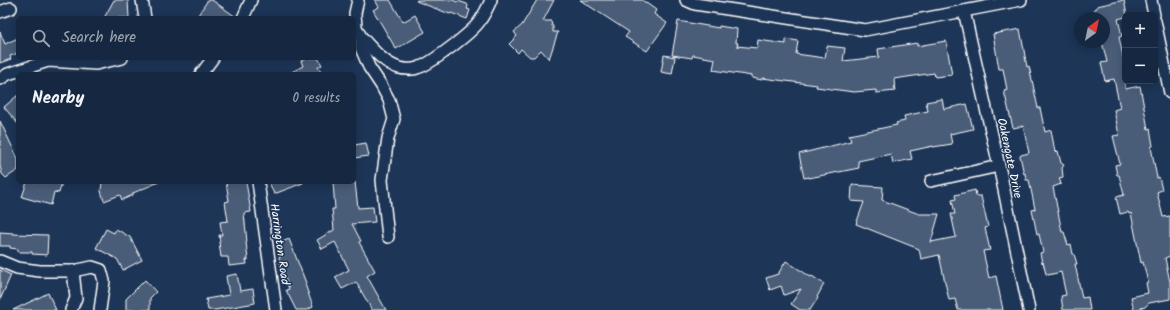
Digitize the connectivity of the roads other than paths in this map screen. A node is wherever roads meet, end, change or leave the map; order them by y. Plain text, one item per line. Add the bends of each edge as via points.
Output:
1 (142, 0) edge
2 (251, 0) edge
3 (358, 0) edge
4 (491, 0) edge
5 (686, 0) edge
6 (1021, 0) edge
7 (1151, 0) edge
8 (11, 8) dead end
9 (964, 11) junction
10 (0, 12) edge
11 (1153, 12) edge
12 (145, 16) edge
13 (244, 16) edge
14 (355, 16) edge
15 (356, 27) edge
16 (1158, 35) edge
17 (361, 37) junction
18 (113, 60) edge
19 (212, 60) edge
20 (96, 64) junction
21 (88, 72) edge
22 (202, 72) edge
23 (0, 78) edge
24 (1170, 93) edge
25 (1000, 166) junction
26 (931, 181) dead end
27 (258, 184) edge
28 (388, 237) dead end
29 (0, 261) edge
30 (73, 271) junction
31 (71, 310) edge
32 (100, 310) edge
33 (276, 310) edge
34 (1029, 310) edge

1 - 12 street
2 - 13 street
3 - 14 street
4 - 17 street via 479,22 468,33 417,69 400,69 387,62
5 - 9 street via 695,4 866,30
6 - 9 street
7 - 11 street
8 - 10 street
9 - 25 street, Oakengate Drive
15 - 17 street
16 - 24 street
17 - 28 street via 361,48 388,100 394,119 388,138 382,180
18 - 20 street
19 - 22 street
20 - 21 street
20 - 23 street via 48,61
25 - 26 street
25 - 34 street, Oakengate Drive
27 - 33 street, Harrington Road
29 - 30 street via 17,268
30 - 31 street via 76,298
30 - 32 street via 92,267 101,270 104,280

